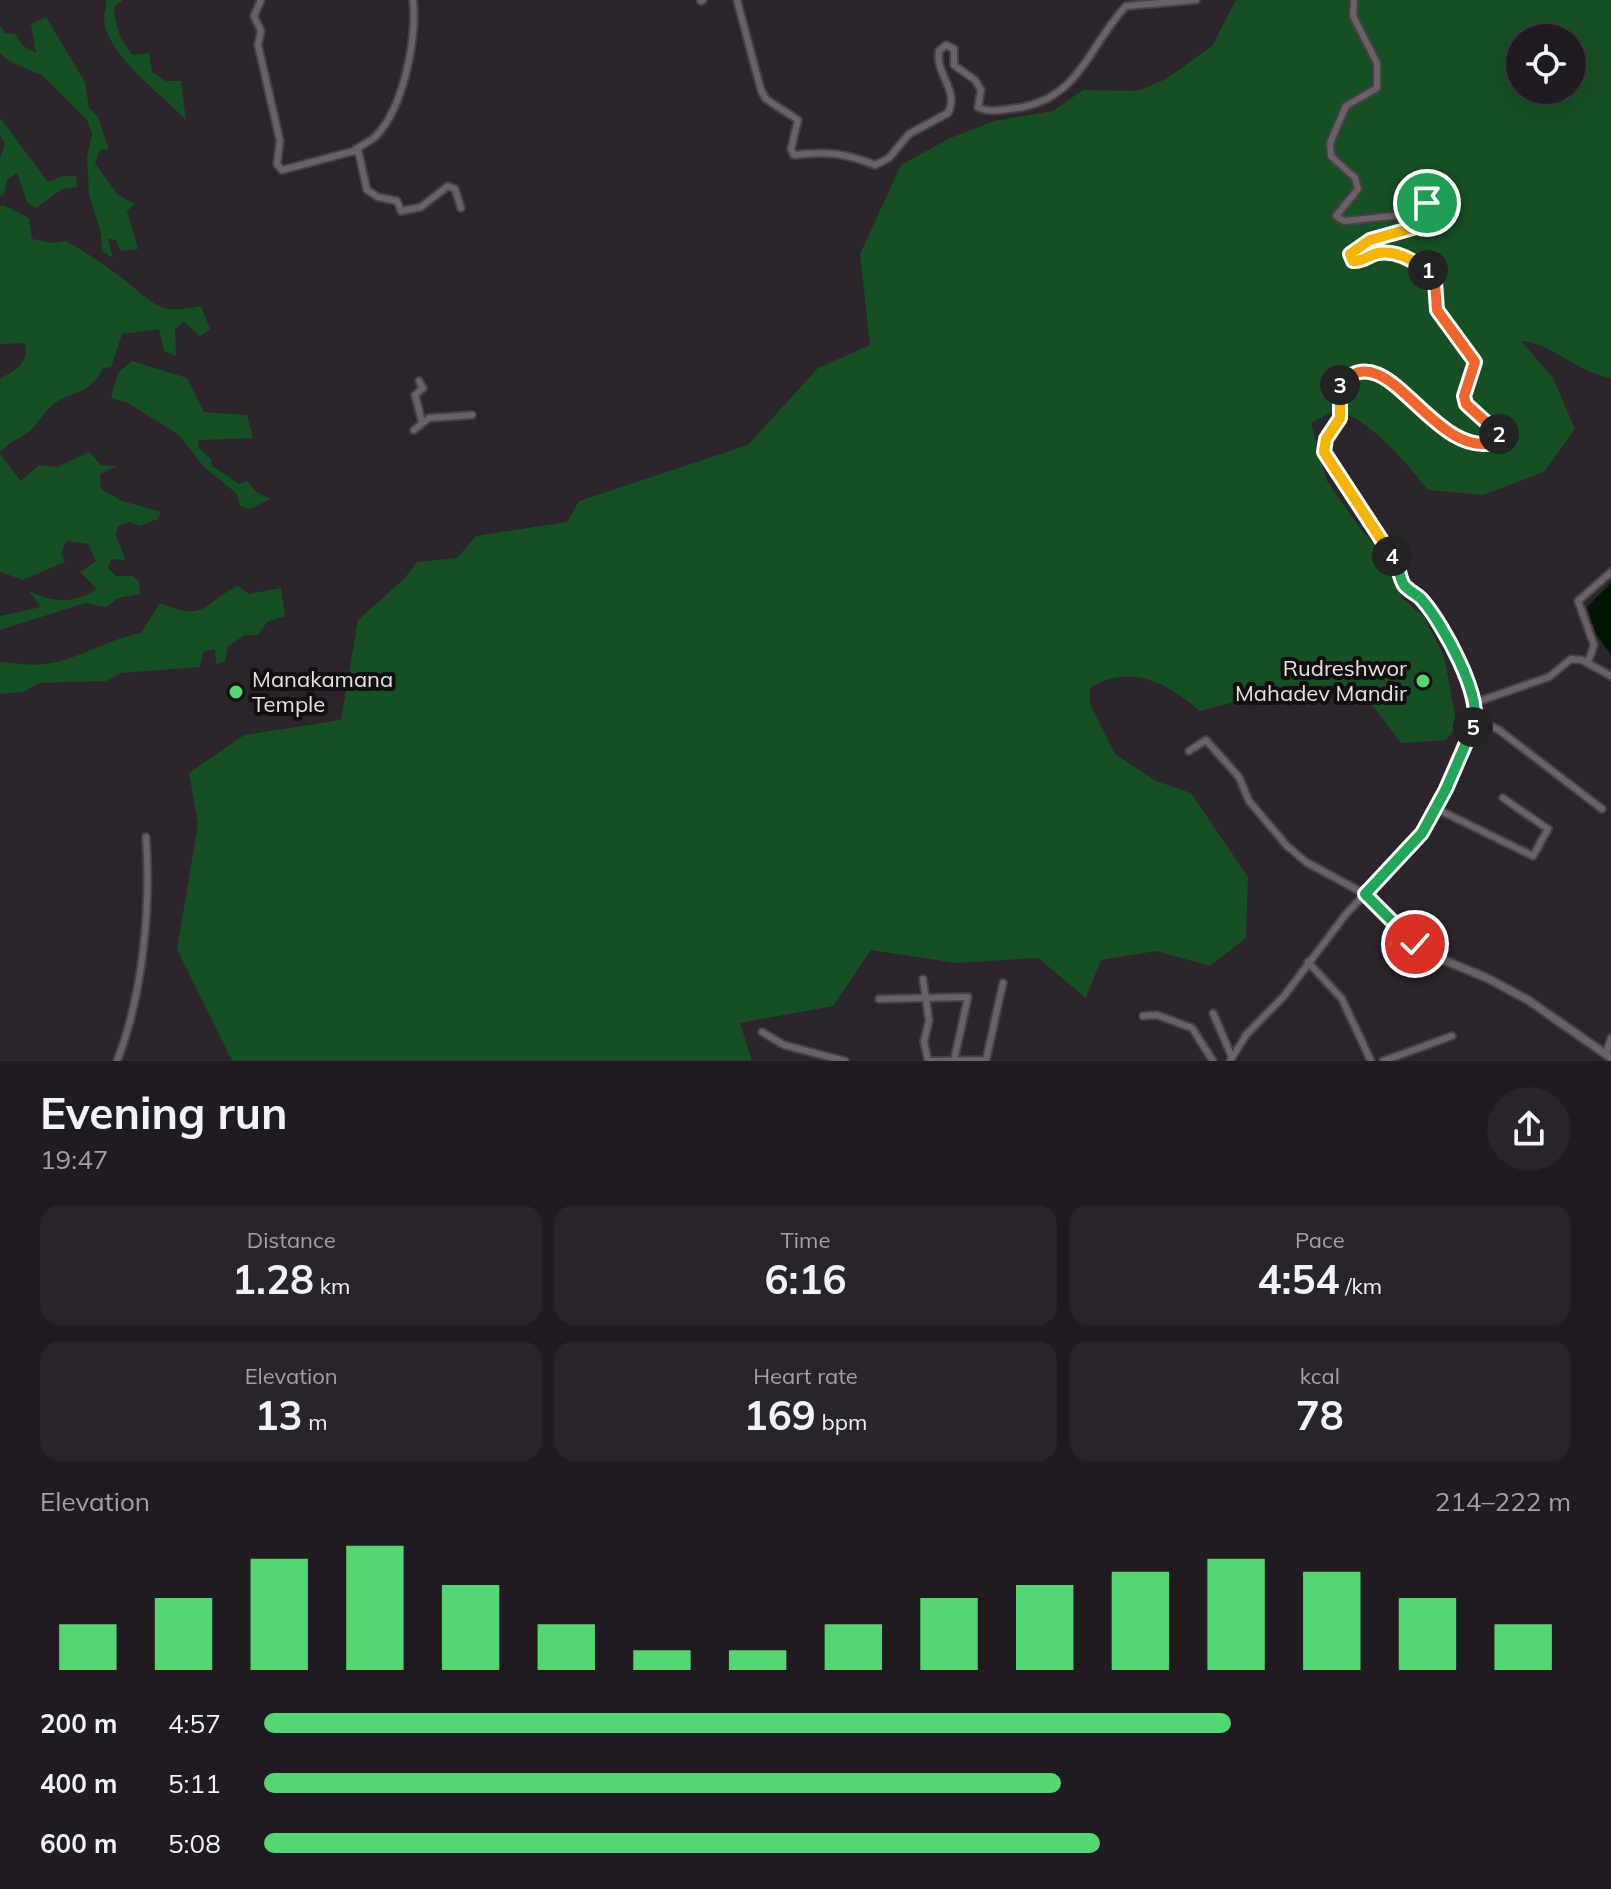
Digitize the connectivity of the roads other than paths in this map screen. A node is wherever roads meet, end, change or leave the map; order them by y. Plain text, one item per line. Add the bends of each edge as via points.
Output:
1 (261, 0) edge
2 (413, 0) edge
3 (737, 0) edge
4 (1196, 0) edge
5 (1354, 0) edge
6 (355, 150) junction
7 (461, 208) dead end
8 (419, 381) dead end
9 (472, 415) dead end
10 (422, 422) junction
11 (414, 430) dead end
12 (1611, 572) edge
13 (1588, 662) junction
14 (1611, 676) edge
15 (1474, 703) junction
16 (1476, 719) junction
17 (1189, 751) dead end
18 (1503, 798) dead end
19 (1435, 808) junction
20 (1602, 809) dead end
21 (146, 837) dead end
22 (1365, 894) junction
23 (1308, 962) junction
24 (923, 979) dead end
25 (1003, 983) dead end
26 (926, 998) junction
27 (879, 999) dead end
28 (1213, 1013) dead end
29 (1143, 1016) dead end
30 (762, 1032) dead end
31 (1452, 1036) dead end
32 (1611, 1038) edge
33 (1608, 1056) edge
34 (1231, 1059) edge
35 (954, 1060) edge
36 (117, 1061) edge
37 (845, 1061) edge
38 (930, 1061) edge
39 (1213, 1061) edge
40 (1371, 1061) edge
41 (1383, 1061) edge

1 - 6 street via 254,16 280,141 277,164 282,170
2 - 6 street via 417,20 393,112 375,137
3 - 4 street via 761,90 798,120 794,155 845,153 875,165 889,158 909,134 948,113 951,91 937,64 946,45 954,49 954,65 981,90 978,107 1027,108 1063,91 1126,6
5 - 15 street via 1353,16 1377,63 1377,88 1346,106 1330,143 1331,156 1355,178 1358,189 1336,216 1344,221 1402,215 1427,203 1432,210 1427,224 1370,240 1351,258 1360,262 1392,252 1429,271 1437,310 1475,362 1466,404 1500,433 1493,443 1482,446 1452,437 1379,372 1369,369 1347,377 1338,388 1340,418 1324,452 1396,560 1403,583 1423,599 1440,626
6 - 7 street via 360,152 367,190 397,201 401,211 421,207 448,186 455,189
8 - 10 street via 423,388 415,395
9 - 10 street
10 - 11 street
12 - 13 street via 1578,601 1594,645
13 - 14 street
13 - 15 street via 1571,659 1549,677
15 - 16 street
16 - 19 street
16 - 20 street via 1499,730
17 - 22 street via 1206,740 1287,846
18 - 19 street via 1548,829 1533,856
19 - 22 street via 1422,833
21 - 36 street via 149,908 126,1038
22 - 23 street
22 - 33 street via 1429,954 1528,1000
23 - 34 street
23 - 40 street via 1342,999
24 - 26 street
25 - 35 street via 986,1060
26 - 27 street
26 - 35 street via 968,997
26 - 38 street via 929,1028 924,1041
28 - 34 street
29 - 39 street via 1157,1015 1192,1028
30 - 37 street via 784,1045
31 - 41 street
32 - 33 street
35 - 38 street

